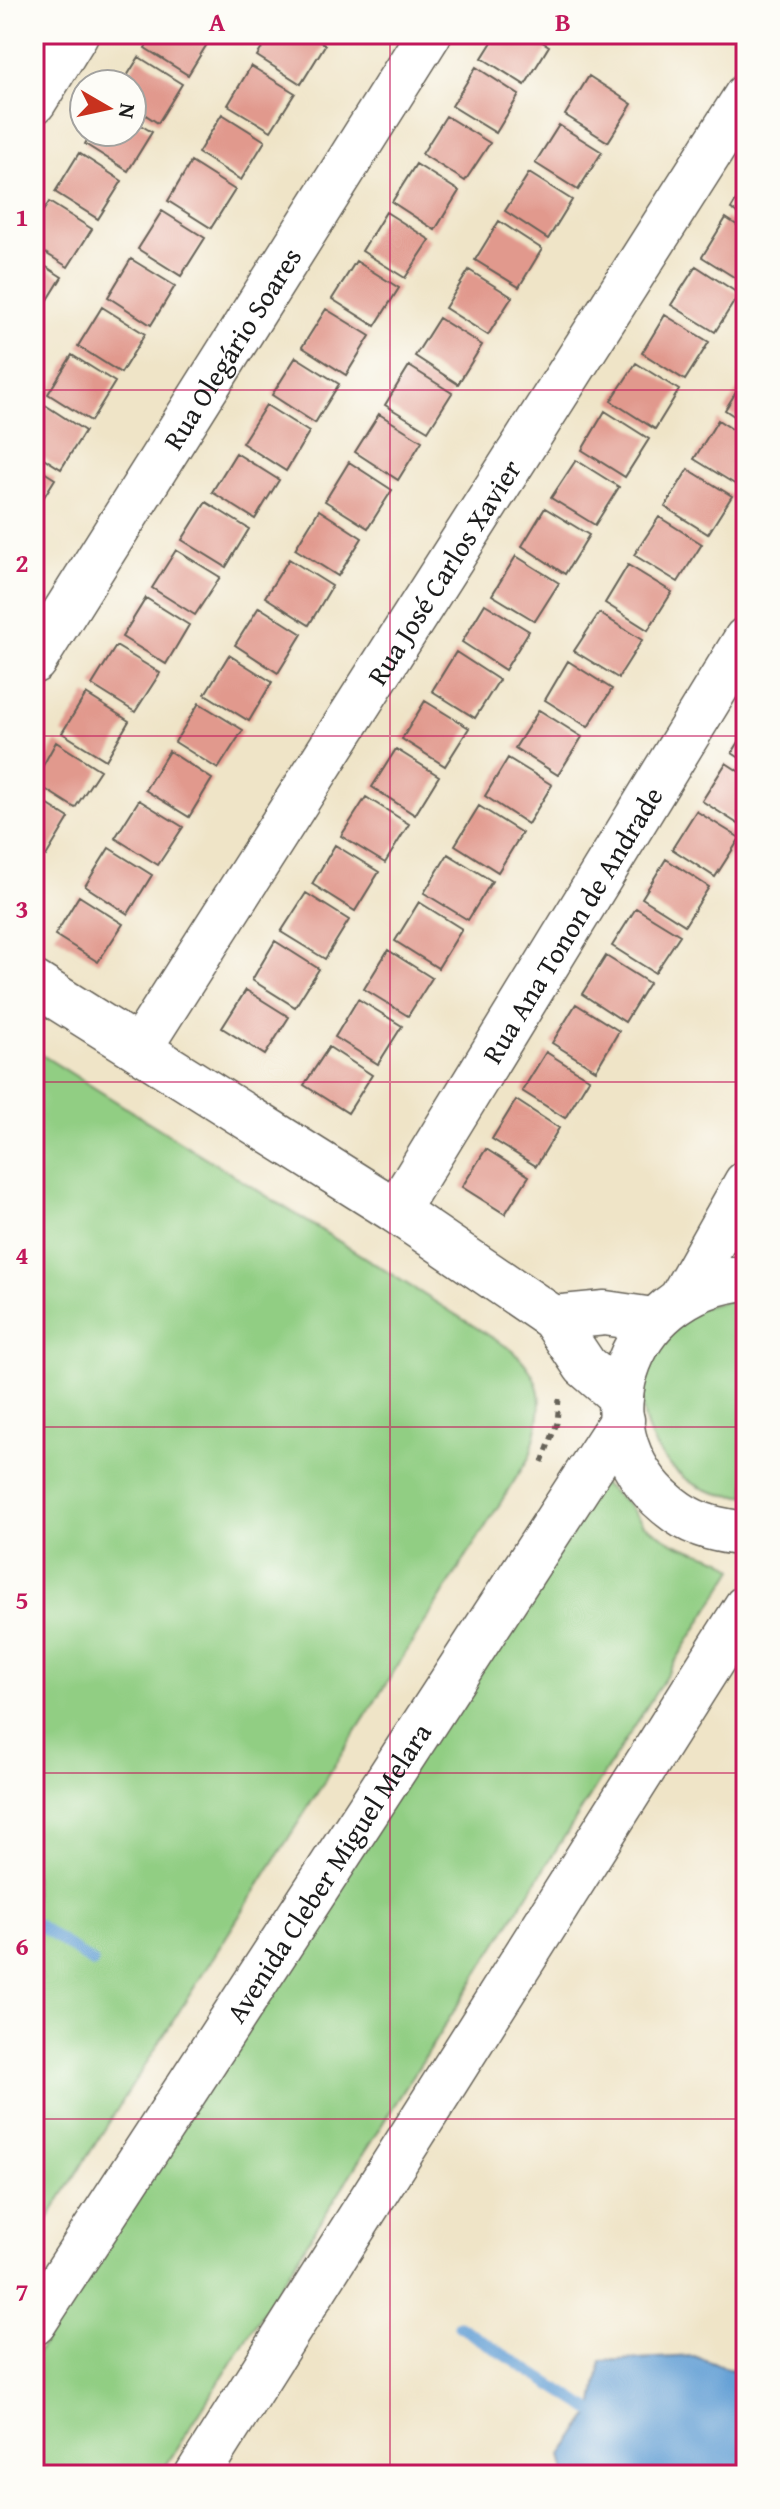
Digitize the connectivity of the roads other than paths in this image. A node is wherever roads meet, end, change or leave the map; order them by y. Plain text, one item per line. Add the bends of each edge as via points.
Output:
1 (76, 34) edge
2 (429, 34) edge
3 (746, 96) edge
4 (34, 102) edge
5 (746, 639) edge
6 (34, 661) edge
7 (34, 983) edge
8 (139, 1049) junction
9 (746, 1183) edge
10 (396, 1211) junction
11 (746, 1278) edge
12 (668, 1307) junction
13 (553, 1318) junction
14 (621, 1408) junction
15 (746, 1534) edge
16 (746, 1607) edge
17 (34, 2323) edge
18 (197, 2475) edge

1 - 4 street
2 - 6 street, Rua Olegário Soares
3 - 8 street, Rua José Carlos Xavier
5 - 10 street, Rua Ana Tonon de Andrade
7 - 8 street
8 - 10 street
9 - 12 street
10 - 13 street
11 - 12 street via 717,1280
12 - 13 street
12 - 14 street via 637,1343 626,1369
13 - 14 street
14 - 15 street via 631,1456 650,1489 678,1513 712,1529
14 - 17 street, Avenida Cleber Miguel Melara
16 - 18 street

